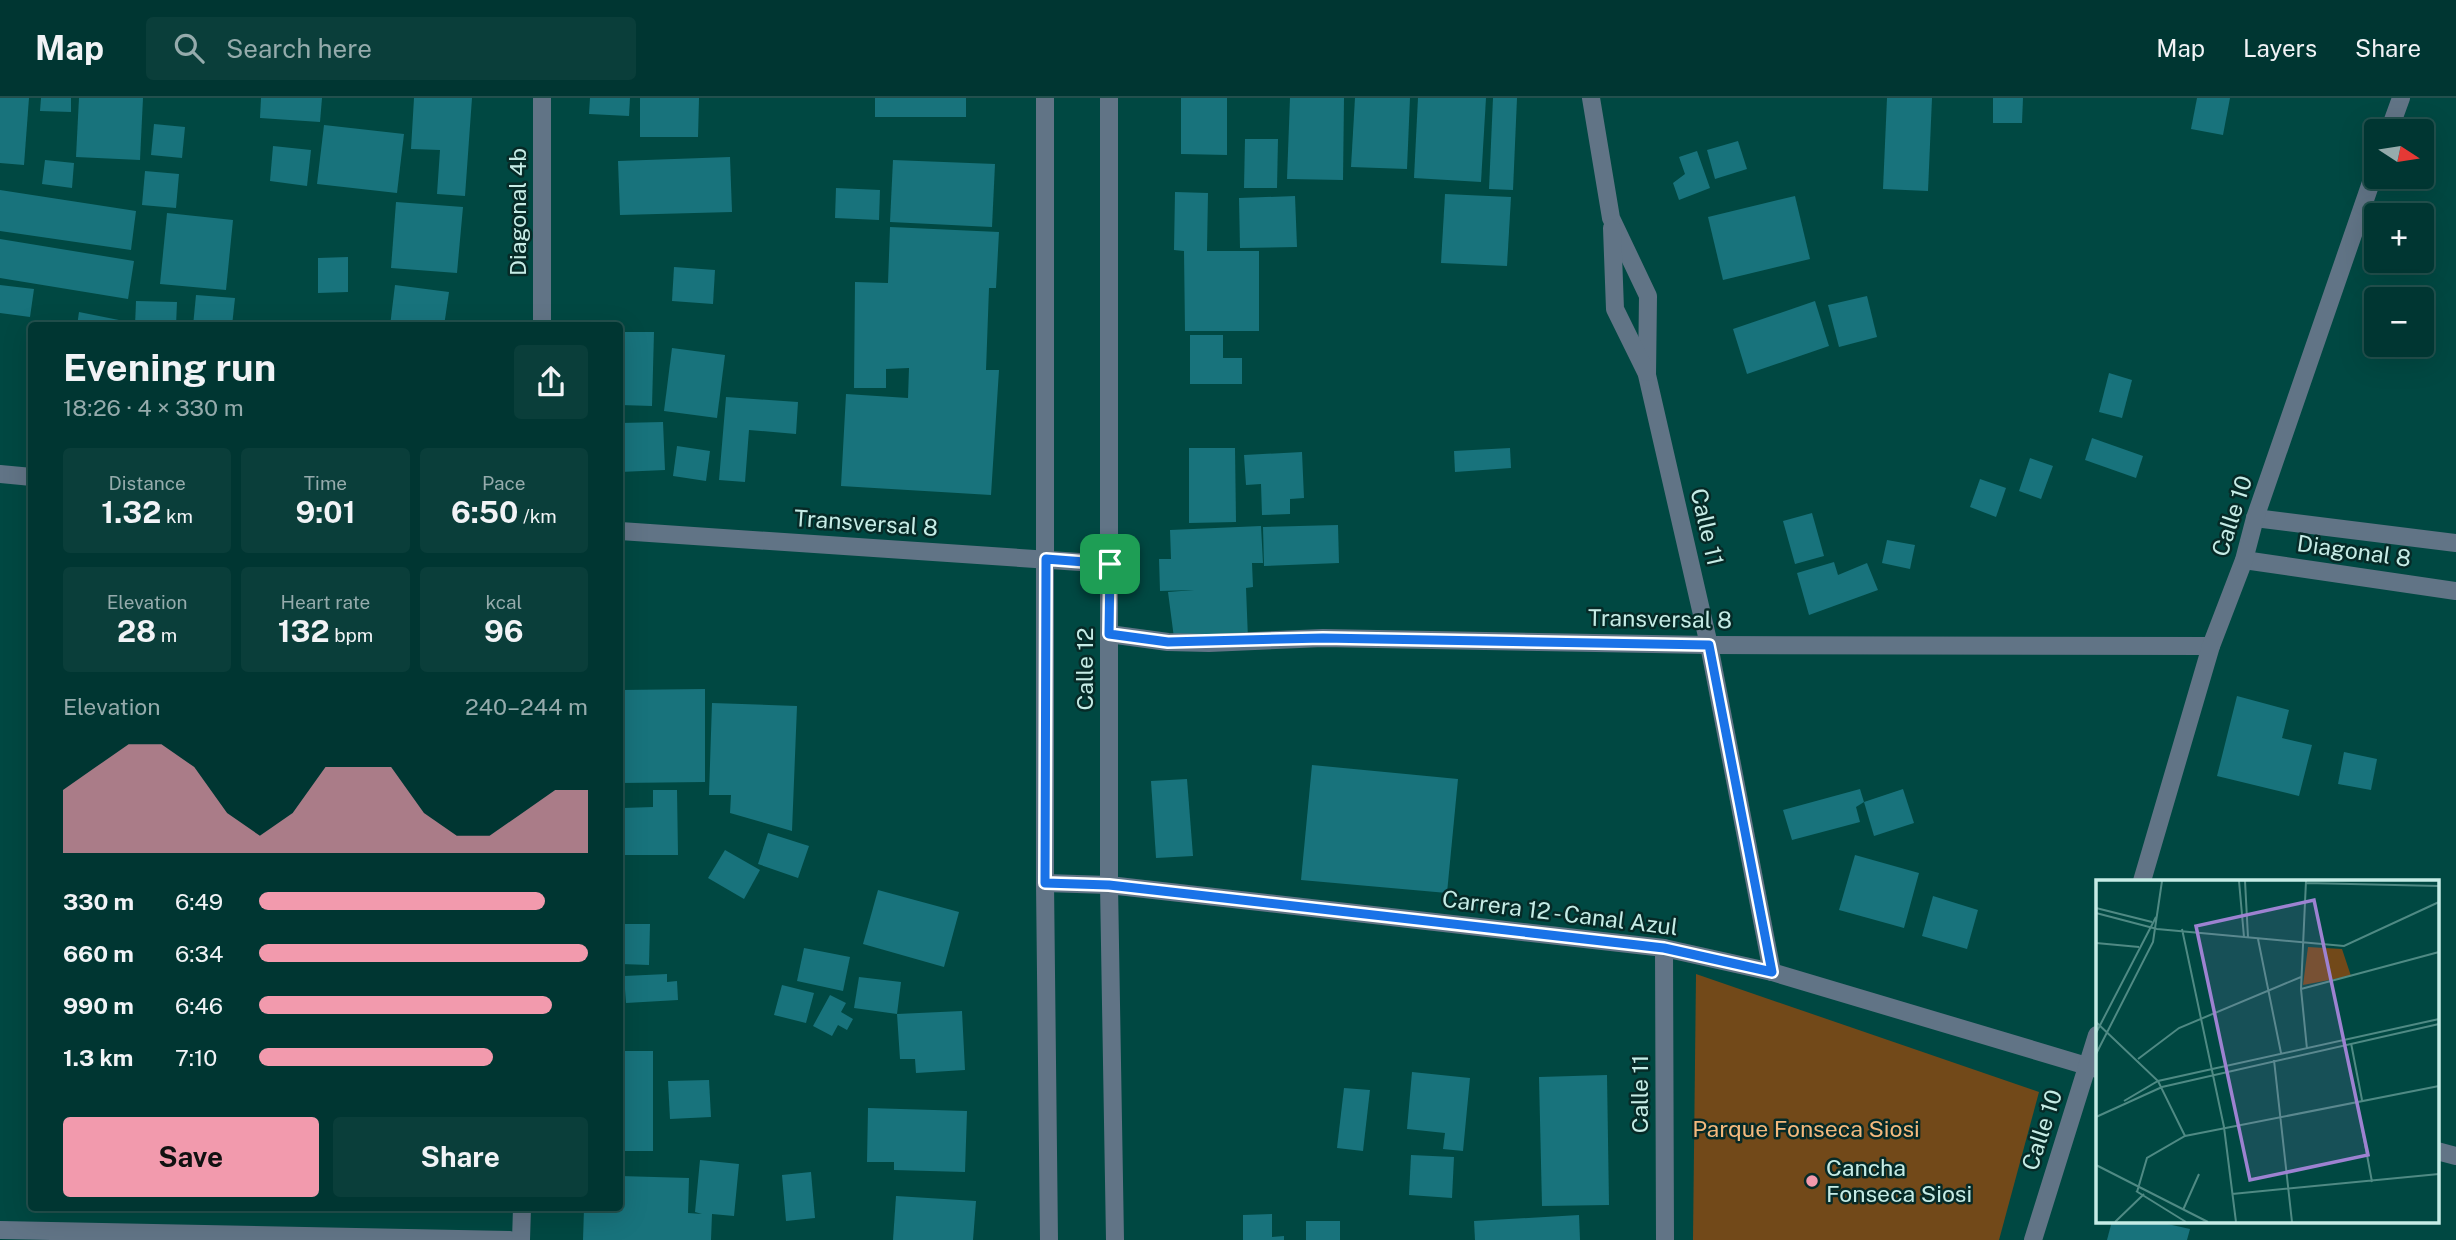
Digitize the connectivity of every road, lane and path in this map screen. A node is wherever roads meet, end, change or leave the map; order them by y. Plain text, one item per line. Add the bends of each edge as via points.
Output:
1 (542, 98) edge
2 (1045, 98) edge
3 (1110, 98) edge
4 (1591, 98) edge
5 (2401, 98) edge
6 (2393, 119) edge
7 (2369, 189) edge
8 (1611, 218) junction
9 (542, 322) edge
10 (1647, 376) junction
11 (0, 474) edge
12 (28, 477) edge
13 (2255, 518) junction
14 (623, 531) edge
15 (2456, 543) edge
16 (1046, 559) junction
17 (2244, 560) junction
18 (1110, 564) junction
19 (2456, 591) edge
20 (1109, 634) junction
21 (1709, 645) junction
22 (2211, 646) junction
23 (2142, 880) edge
24 (1045, 883) junction
25 (1109, 885) junction
26 (1664, 948) junction
27 (1772, 972) junction
28 (2096, 1043) edge
29 (2093, 1067) edge
30 (2438, 1152) edge
31 (2456, 1156) edge
32 (522, 1211) edge
33 (0, 1230) edge
34 (510, 1240) edge
35 (521, 1240) edge
36 (1049, 1240) edge
37 (1115, 1240) edge
38 (1665, 1240) edge
39 (2033, 1240) edge

1 - 9 street, Diagonal 4b
2 - 16 street, Calle 12
3 - 18 street, Calle 12
4 - 8 street, Calle 11
5 - 6 street
7 - 13 street, Calle 10
8 - 10 street via 1615,309
8 - 10 street, Calle 11 via 1648,296
10 - 21 street, Calle 11
11 - 12 street
13 - 15 street, Diagonal 8
13 - 17 street, Calle 10
14 - 16 street, Transversal 8
16 - 18 street, Transversal 8
16 - 24 street, Calle 12
17 - 19 street, Diagonal 8
17 - 22 street, Calle 10
18 - 20 street, Calle 12
20 - 21 street, Transversal 8 via 1196,643 1323,638
20 - 25 street, Calle 12
21 - 22 street, Transversal 8
21 - 27 street, Calle 11
22 - 23 street, Calle 10
24 - 25 street, Carrera 12 - Canal Azul
24 - 36 street, Calle 12
25 - 26 street, Carrera 12 - Canal Azul
25 - 37 street, Calle 12
26 - 27 street, Carrera 12 - Canal Azul
26 - 38 street, Calle 11
27 - 29 street, Carrera 12 - Canal Azul
28 - 29 street, Calle 10
29 - 39 street, Calle 10
30 - 31 street
32 - 35 street
33 - 34 street

